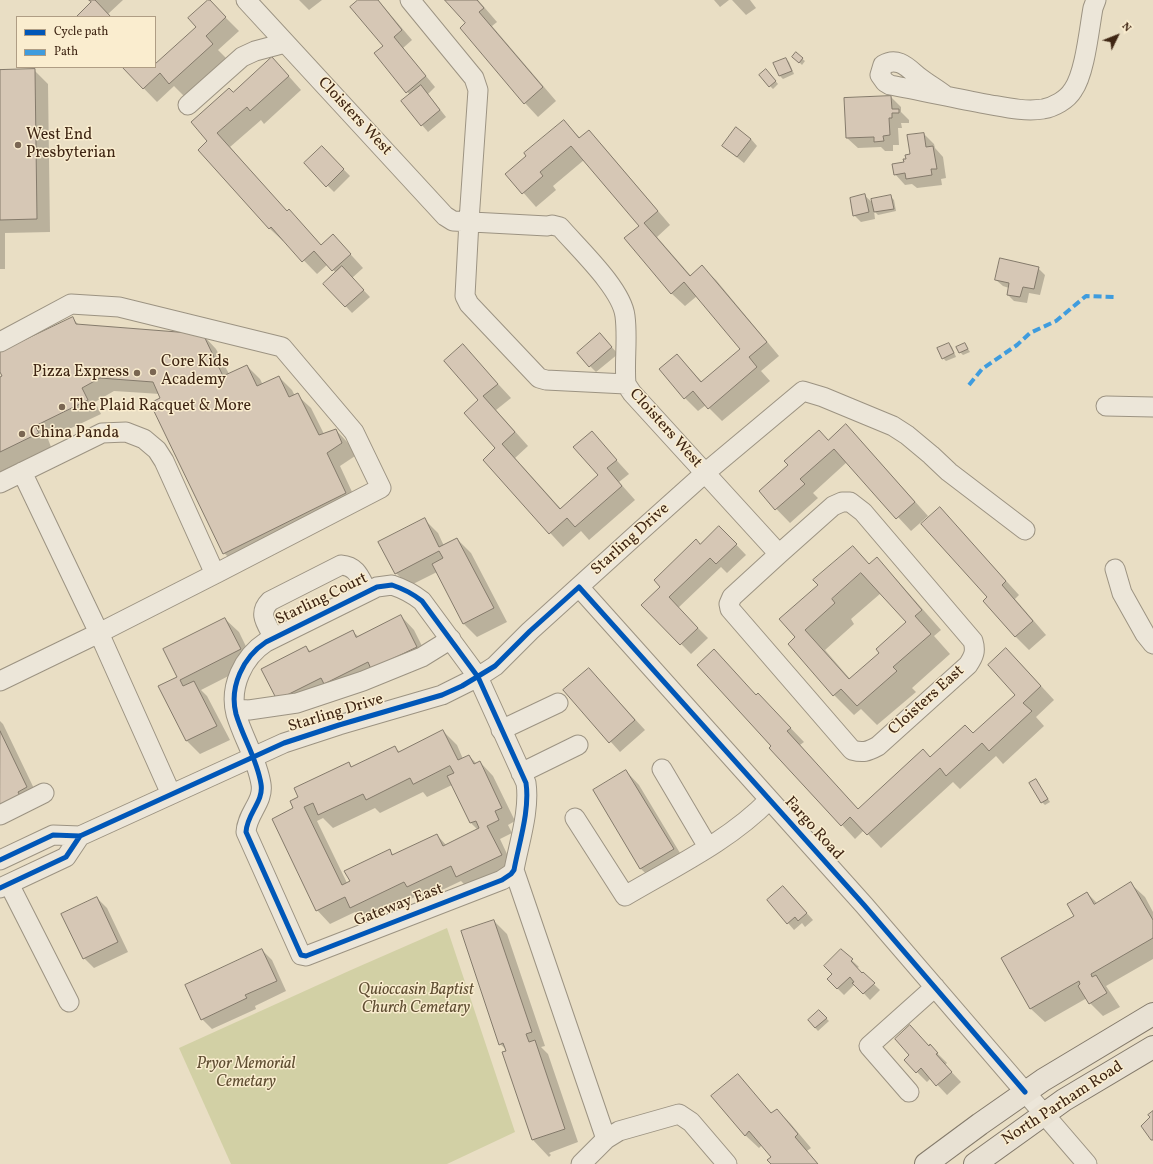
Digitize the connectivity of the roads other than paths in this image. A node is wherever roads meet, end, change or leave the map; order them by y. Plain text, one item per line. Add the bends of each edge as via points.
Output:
1 (246, 0) edge
2 (410, 0) edge
3 (1096, 0) edge
4 (285, 43) junction
5 (946, 96) dead end
6 (188, 105) dead end
7 (469, 221) junction
8 (0, 342) edge
9 (626, 384) junction
10 (1106, 406) dead end
11 (1153, 407) edge
12 (22, 472) junction
13 (705, 473) junction
14 (0, 483) edge
15 (1025, 530) dead end
16 (779, 554) junction
17 (1115, 570) dead end
18 (215, 574) junction
19 (579, 587) junction
20 (367, 591) junction
21 (99, 633) junction
22 (274, 638) junction
23 (451, 639) junction
24 (1153, 644) edge
25 (478, 677) junction
26 (0, 682) edge
27 (558, 703) dead end
28 (236, 710) junction
29 (502, 730) junction
30 (578, 745) dead end
31 (253, 756) junction
32 (662, 769) dead end
33 (521, 773) junction
34 (44, 793) dead end
35 (172, 794) junction
36 (769, 800) junction
37 (0, 815) edge
38 (574, 818) dead end
39 (80, 836) junction
40 (708, 847) junction
41 (0, 860) edge
42 (514, 870) junction
43 (4, 886) edge
44 (935, 987) junction
45 (69, 1002) dead end
46 (1153, 1014) edge
47 (1153, 1047) edge
48 (909, 1092) dead end
49 (1025, 1092) junction
50 (1044, 1114) junction
51 (606, 1139) junction
52 (580, 1164) edge
53 (727, 1164) edge
54 (926, 1164) edge
55 (975, 1164) edge
56 (1087, 1164) edge

1 - 4 street, Cloisters West
2 - 7 street, Cloisters West via 474,78 478,90
3 - 5 street via 1078,82 1069,95 1056,104 1043,109 1024,110
4 - 6 street via 242,57
4 - 7 street, Cloisters West via 445,216 453,220
7 - 9 street, Cloisters West via 560,227 612,286 619,298 625,315
7 - 9 street, Cloisters West via 465,296 469,304 535,375 546,380
8 - 18 street via 71,304 119,307 282,347 354,432 381,488
9 - 13 street, Cloisters West
10 - 11 street
12 - 14 street
12 - 18 street via 102,433 126,432 144,439 157,450 164,461
12 - 21 street
13 - 15 street, Starling Drive via 803,391 878,418 893,426
13 - 16 street
13 - 19 street, Starling Drive
16 - 16 street, Cloisters East via 833,506 850,502 863,512 973,640 974,657 878,746 869,751 852,750 730,609 732,598
17 - 24 street via 1122,592
18 - 21 street
19 - 25 street, Starling Drive via 495,666
19 - 36 street, Fargo Road
20 - 22 street, Starling Court
20 - 22 street via 357,572 341,565 270,601 264,607 263,614
20 - 23 street, Starling Court via 377,586 392,585 413,593
21 - 26 street
21 - 35 street
22 - 28 street, Starling Court via 256,648 241,669 234,698
23 - 25 street, Starling Court
23 - 28 street via 414,660 363,681 297,703
25 - 29 street
25 - 31 street, Starling Drive via 442,695 339,725
27 - 29 street
28 - 31 street, Starling Court
29 - 33 street
30 - 33 street
31 - 35 street, Starling Drive
31 - 42 street, Gateway East via 261,793 246,832 301,955 306,956 502,880
32 - 40 street
33 - 42 street via 526,783 527,805
34 - 37 street
35 - 39 street, Starling Drive
36 - 40 street via 754,815
36 - 44 street, Fargo Road
38 - 40 street via 626,896
39 - 41 street, Starling Drive via 53,835
39 - 43 street via 66,857
42 - 51 street
43 - 45 street
44 - 48 street via 869,1046
44 - 49 street, Fargo Road
46 - 49 highway, North Parham Road
47 - 50 highway, North Parham Road
49 - 50 street, Fargo Road
49 - 54 highway, North Parham Road
50 - 55 highway, North Parham Road
50 - 56 street, Fargo Road
51 - 52 street
51 - 53 street via 619,1131 679,1114 691,1122

